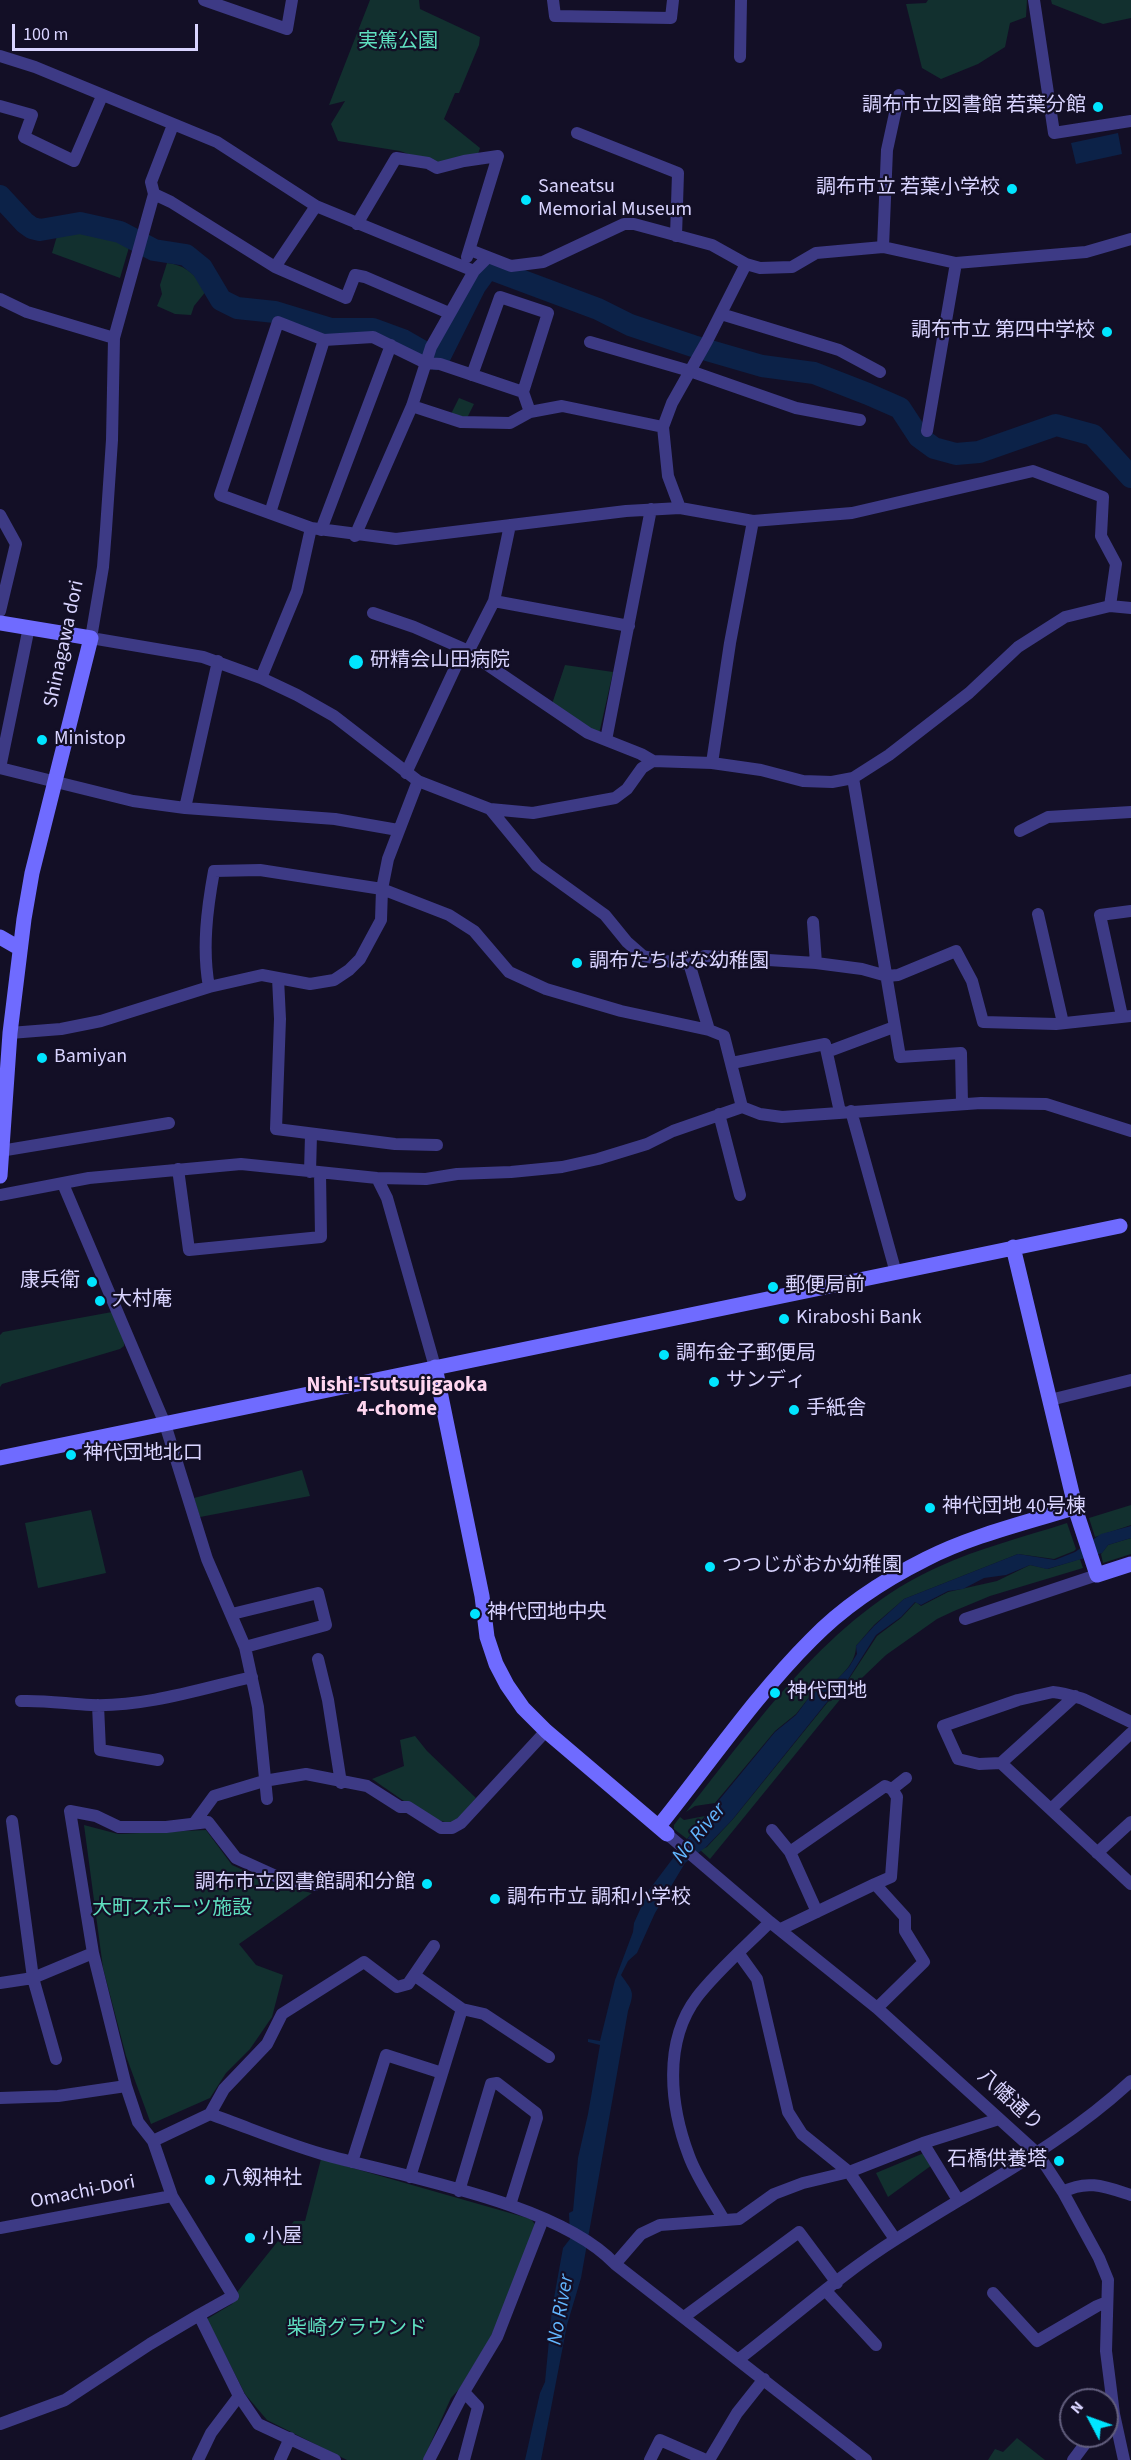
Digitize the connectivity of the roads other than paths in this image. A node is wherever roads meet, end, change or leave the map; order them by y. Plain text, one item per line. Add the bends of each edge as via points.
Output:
1 (204, 0) edge
2 (292, 0) edge
3 (553, 0) edge
4 (673, 0) edge
5 (741, 0) edge
6 (1034, 0) edge
7 (0, 56) edge
8 (740, 57) dead end
9 (899, 95) dead end
10 (102, 96) junction
11 (0, 106) edge
12 (1131, 121) edge
13 (173, 125) junction
14 (577, 133) dead end
15 (154, 194) junction
16 (316, 206) junction
17 (357, 224) junction
18 (676, 236) junction
19 (1131, 239) edge
20 (883, 247) junction
21 (470, 250) junction
22 (488, 257) junction
23 (956, 263) junction
24 (746, 264) junction
25 (275, 267) junction
26 (469, 269) junction
27 (0, 299) edge
28 (449, 313) junction
29 (721, 314) junction
30 (114, 338) junction
31 (324, 340) junction
32 (590, 342) dead end
33 (391, 345) junction
34 (426, 362) junction
35 (690, 371) junction
36 (880, 372) dead end
37 (472, 375) junction
38 (523, 392) junction
39 (412, 406) junction
40 (530, 412) junction
41 (860, 420) dead end
42 (663, 428) junction
43 (927, 431) dead end
44 (680, 508) junction
45 (651, 509) junction
46 (270, 513) junction
47 (0, 515) edge
48 (753, 521) junction
49 (510, 525) junction
50 (316, 529) junction
51 (355, 536) junction
52 (494, 601) junction
53 (1110, 606) junction
54 (1131, 608) edge
55 (0, 611) edge
56 (374, 613) dead end
57 (0, 623) edge
58 (630, 626) junction
59 (29, 627) junction
60 (91, 638) junction
61 (466, 650) junction
62 (218, 661) junction
63 (261, 678) junction
64 (606, 740) junction
65 (653, 761) junction
66 (712, 763) junction
67 (0, 768) edge
68 (406, 773) junction
69 (853, 778) junction
70 (418, 781) junction
71 (55, 783) junction
72 (185, 808) junction
73 (490, 809) junction
74 (1131, 812) edge
75 (398, 830) junction
76 (1020, 831) dead end
77 (382, 889) junction
78 (1131, 912) edge
79 (1038, 914) dead end
80 (813, 921) dead end
81 (0, 937) edge
82 (19, 948) junction
83 (689, 963) junction
84 (816, 963) junction
85 (887, 976) junction
86 (279, 978) junction
87 (209, 987) junction
88 (1126, 1016) edge
89 (1063, 1023) junction
90 (894, 1027) junction
91 (708, 1030) junction
92 (10, 1033) junction
93 (827, 1052) junction
94 (732, 1062) junction
95 (962, 1104) junction
96 (742, 1107) junction
97 (846, 1112) junction
98 (719, 1114) junction
99 (169, 1124) dead end
100 (1131, 1131) edge
101 (311, 1135) junction
102 (437, 1145) dead end
103 (1, 1151) edge
104 (178, 1169) junction
105 (315, 1172) junction
106 (0, 1176) edge
107 (377, 1178) junction
108 (63, 1184) junction
109 (0, 1195) edge
110 (740, 1195) dead end
111 (1120, 1226) dead end
112 (1013, 1247) junction
113 (896, 1273) junction
114 (435, 1368) junction
115 (1131, 1380) edge
116 (1050, 1400) junction
117 (165, 1424) junction
118 (0, 1458) edge
119 (1077, 1510) junction
120 (1131, 1564) edge
121 (1097, 1575) junction
122 (232, 1614) junction
123 (965, 1619) dead end
124 (245, 1647) junction
125 (318, 1659) dead end
126 (252, 1677) junction
127 (1075, 1696) junction
128 (21, 1701) dead end
129 (98, 1705) junction
130 (1131, 1722) edge
131 (546, 1731) junction
132 (1131, 1733) edge
133 (158, 1760) dead end
134 (1001, 1763) junction
135 (906, 1778) dead end
136 (264, 1781) junction
137 (341, 1783) junction
138 (892, 1789) junction
139 (267, 1799) dead end
140 (1051, 1809) junction
141 (12, 1821) dead end
142 (195, 1822) junction
143 (1131, 1822) edge
144 (663, 1830) junction
145 (772, 1830) dead end
146 (790, 1852) junction
147 (1097, 1853) junction
148 (875, 1884) junction
149 (1131, 1884) edge
150 (315, 1885) dead end
151 (817, 1912) junction
152 (770, 1922) junction
153 (781, 1929) junction
154 (434, 1946) dead end
155 (93, 1953) junction
156 (739, 1954) junction
157 (414, 1975) junction
158 (33, 1978) junction
159 (0, 1983) edge
160 (877, 2008) junction
161 (462, 2009) junction
162 (549, 2057) dead end
163 (56, 2059) dead end
164 (442, 2073) junction
165 (1131, 2081) edge
166 (126, 2086) junction
167 (0, 2098) edge
168 (210, 2114) junction
169 (999, 2119) junction
170 (153, 2141) junction
171 (923, 2143) junction
172 (1038, 2154) junction
173 (352, 2162) junction
174 (849, 2172) junction
175 (410, 2177) junction
176 (1131, 2182) edge
177 (459, 2191) junction
178 (1063, 2192) junction
179 (1126, 2194) edge
180 (172, 2196) junction
181 (958, 2200) junction
182 (510, 2205) junction
183 (724, 2220) junction
184 (548, 2221) junction
185 (0, 2228) edge
186 (895, 2239) junction
187 (615, 2264) junction
188 (837, 2283) junction
189 (826, 2291) junction
190 (993, 2293) dead end
191 (1107, 2302) junction
192 (199, 2315) junction
193 (684, 2317) junction
194 (876, 2345) dead end
195 (739, 2359) junction
196 (764, 2379) junction
197 (1109, 2388) edge
198 (464, 2392) junction
199 (239, 2396) junction
200 (0, 2424) edge
201 (290, 2439) junction
202 (1119, 2443) edge
203 (198, 2460) edge
204 (280, 2460) edge
205 (335, 2460) edge
206 (429, 2460) edge
207 (464, 2460) edge
208 (650, 2460) edge
209 (707, 2460) edge
210 (866, 2460) edge
211 (1124, 2460) edge

1 - 2 street via 287,29
3 - 4 street via 555,16 671,18
5 - 8 street
6 - 12 street via 1054,133
7 - 10 street
9 - 20 street via 887,150
10 - 11 street via 74,161 24,137 32,115
10 - 13 street
13 - 15 street, Shinagawa dori via 151,182
13 - 16 street via 217,142
14 - 18 street via 678,173
15 - 25 street
15 - 30 street, Shinagawa dori
16 - 17 street
16 - 25 street
17 - 21 street via 396,158 437,168 498,156
17 - 26 street
18 - 22 street via 624,224 543,261 511,266
18 - 24 street via 712,245
19 - 23 street via 1086,252
20 - 23 street
20 - 24 street via 816,253 792,267 760,268
21 - 22 street
21 - 26 street
22 - 26 street
23 - 43 street
24 - 29 street
25 - 28 street via 346,298 355,275 365,277
26 - 28 street
27 - 30 street via 27,312
28 - 34 street
29 - 35 street
29 - 36 street via 839,350
30 - 60 street, Shinagawa dori via 106,529
31 - 33 street via 373,337
31 - 46 street
31 - 46 street via 278,322 220,495
32 - 35 street
33 - 34 street
33 - 50 street
34 - 37 street
34 - 39 street
35 - 41 street via 796,408
35 - 42 street
37 - 38 street
37 - 38 street via 500,297 548,313
38 - 40 street
39 - 40 street via 461,422 510,423
39 - 51 street
40 - 42 street via 562,406
42 - 44 street via 668,476
44 - 45 street
44 - 48 street
45 - 49 street
45 - 58 street
46 - 50 street
47 - 55 street via 16,544
48 - 53 street via 852,513 1033,471 1103,497 1101,536 1116,564
48 - 66 street
49 - 51 street via 412,538
49 - 52 street
50 - 51 street
50 - 63 street via 297,591
52 - 58 street
52 - 61 street
53 - 54 street
53 - 69 street via 1065,617 1018,647 969,693
56 - 61 street
57 - 59 street
58 - 64 street
59 - 60 street
59 - 67 street
60 - 62 street
60 - 71 street, Shinagawa dori
61 - 64 street via 588,733
61 - 68 street
62 - 63 street
62 - 72 street
63 - 68 street via 334,716
64 - 65 street
65 - 66 street
65 - 73 street via 615,798 533,813
66 - 69 street via 803,781
67 - 71 street
68 - 70 street
69 - 85 street
70 - 73 street
70 - 75 street
71 - 72 street
71 - 82 street, Shinagawa dori via 32,873
72 - 75 street via 335,819
73 - 83 street via 537,866 605,915 635,951 659,960
74 - 76 street via 1048,816
75 - 77 street
77 - 86 street via 381,920 360,959 349,970 321,984
77 - 87 street via 260,870 214,871 208,903
77 - 91 street via 449,915 474,931 509,972 546,989
78 - 88 street via 1100,915
79 - 89 street via 1036,933
80 - 84 street
81 - 82 street
82 - 92 street, Shinagawa dori
83 - 84 street via 705,956
83 - 91 street
84 - 85 street
85 - 89 street via 956,951 972,981 983,1022
85 - 90 street
86 - 87 street via 262,975
86 - 101 street via 276,1129
87 - 92 street via 101,1021
88 - 89 street
90 - 93 street
90 - 95 street via 900,1057 961,1053
91 - 94 street via 724,1036
92 - 103 street, Shinagawa dori
93 - 94 street via 825,1044
93 - 97 street
94 - 96 street
95 - 97 street
95 - 100 street via 1046,1104
96 - 97 street via 782,1117
96 - 98 street
97 - 113 street
98 - 107 street via 647,1144 562,1167 426,1179
98 - 110 street
99 - 103 street
101 - 102 street
101 - 105 street
103 - 106 street, Shinagawa dori
104 - 105 street via 241,1164
104 - 105 street via 189,1250 321,1237
104 - 108 street
105 - 107 street
107 - 114 street via 387,1198
108 - 109 street
108 - 117 street
111 - 112 street
112 - 113 street
112 - 116 street
113 - 114 street
114 - 117 street
114 - 131 street via 487,1637 507,1685
115 - 116 street
116 - 119 street
117 - 118 street
117 - 122 street via 207,1559
119 - 121 street
119 - 144 street via 942,1552 865,1594 811,1640 777,1678
120 - 121 street
121 - 123 street
122 - 124 street
122 - 124 street via 318,1593 326,1625
124 - 126 street
125 - 137 street
126 - 129 street via 136,1702
126 - 136 street
127 - 130 street
127 - 134 street
127 - 134 street via 1045,1692 943,1726 958,1759 979,1764
128 - 129 street
129 - 133 street via 100,1750
131 - 137 street via 452,1828 441,1828 367,1786
131 - 144 street
132 - 140 street
134 - 140 street
135 - 138 street
136 - 137 street via 306,1774
136 - 139 street
136 - 142 street via 214,1796
138 - 146 street via 885,1786
138 - 148 street via 897,1797 891,1877
140 - 147 street
141 - 158 street
142 - 150 street via 208,1822 236,1858 280,1878
142 - 155 street via 166,1827 119,1827 70,1810
143 - 147 street
144 - 152 street, 八幡通り
145 - 146 street
146 - 151 street
147 - 149 street
148 - 151 street
148 - 160 street via 905,1917 905,1930 924,1962
151 - 153 street
152 - 153 street, 八幡通り
152 - 156 street
153 - 160 street, 八幡通り
154 - 157 street
155 - 158 street
155 - 166 street
156 - 174 street via 757,1979 788,2112 802,2134
156 - 183 street via 697,1997 681,2024 674,2068 675,2101 689,2157
157 - 161 street
157 - 168 street via 408,1984 397,1988 364,1962 282,2014 267,2044 224,2089
158 - 159 street
158 - 163 street
160 - 169 street, 八幡通り
161 - 162 street via 484,2014
161 - 164 street
164 - 173 street via 386,2055
164 - 175 street
165 - 172 street via 1100,2110
166 - 167 street via 58,2096
166 - 170 street via 138,2121
168 - 170 street
168 - 173 street
169 - 171 street
169 - 172 street, 八幡通り
170 - 180 street
171 - 174 street
171 - 181 street
172 - 178 street, 八幡通り
172 - 181 street
173 - 175 street
174 - 183 street via 774,2194 739,2219
174 - 186 street
175 - 177 street
176 - 179 street
177 - 182 street
177 - 182 street via 491,2084 497,2084 536,2113 537,2118
178 - 179 street via 1076,2185 1090,2184
178 - 191 street, 八幡通り via 1105,2272
180 - 185 street, Omachi-Dori
180 - 192 street via 233,2296
181 - 186 street
182 - 184 street
183 - 187 street via 660,2224 641,2234
184 - 187 street via 598,2247
184 - 198 street via 497,2337
186 - 188 street
187 - 193 street
188 - 189 street
188 - 193 street via 799,2232
189 - 194 street
189 - 195 street
190 - 191 street via 1037,2341
191 - 197 street, 八幡通り
192 - 199 street
192 - 200 street via 65,2400
193 - 195 street
195 - 196 street
196 - 209 street via 736,2413
196 - 210 street
198 - 206 street
198 - 207 street via 477,2407
199 - 201 street via 258,2424
199 - 203 street via 211,2433
201 - 204 street
201 - 205 street
202 - 211 street, 八幡通り
208 - 209 street via 660,2440

